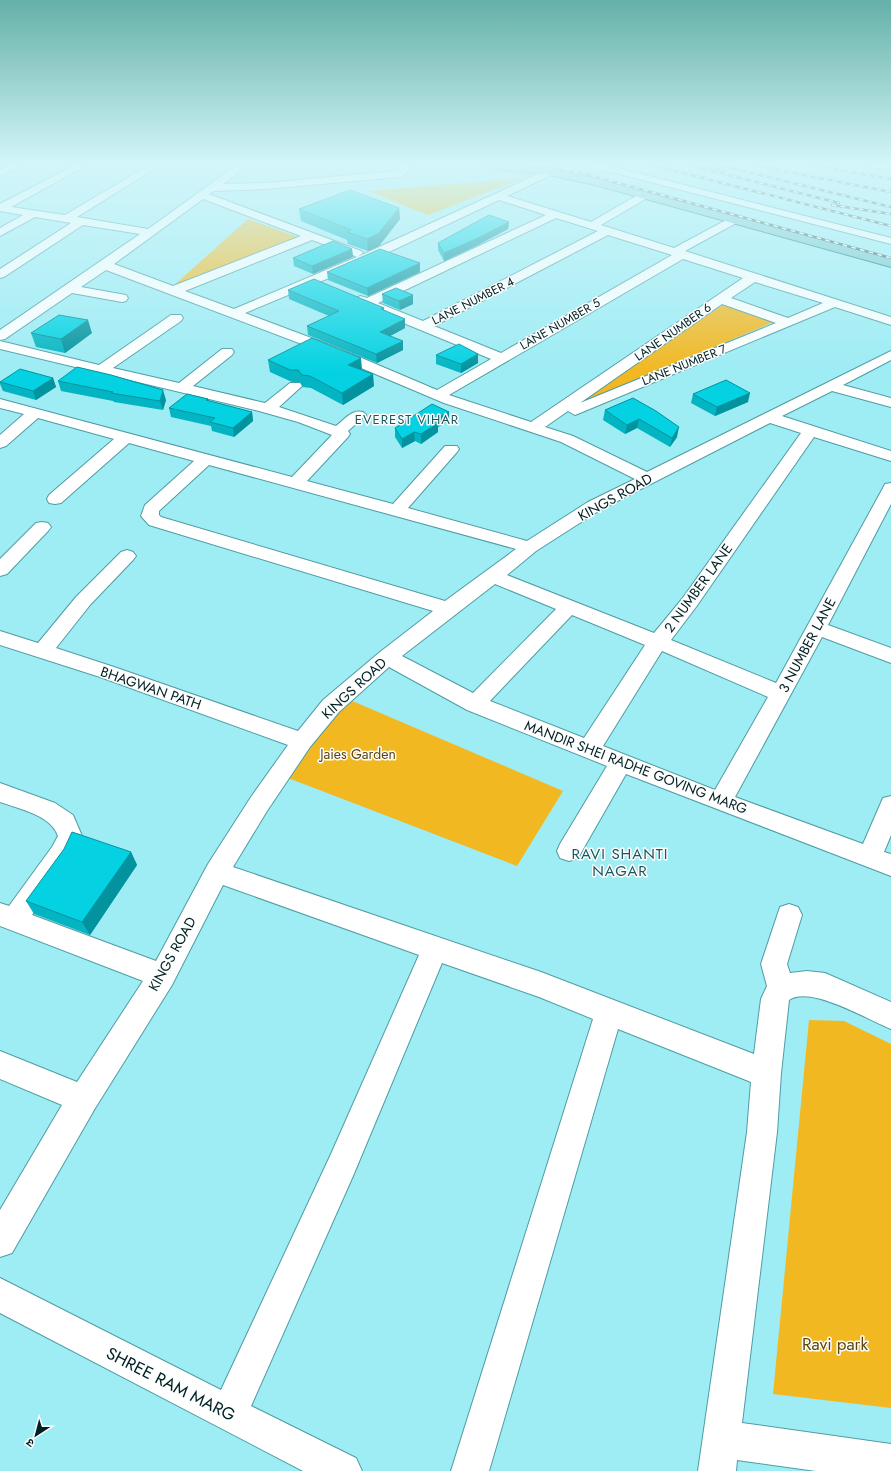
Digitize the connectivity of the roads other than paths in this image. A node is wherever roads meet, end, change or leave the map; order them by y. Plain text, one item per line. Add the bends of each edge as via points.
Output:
1 (61, 234) edge
2 (141, 234) edge
3 (141, 234) edge
4 (306, 234) edge
5 (418, 234) edge
6 (515, 234) edge
7 (602, 234) edge
8 (616, 234) edge
9 (711, 234) edge
10 (784, 234) edge
11 (830, 234) edge
12 (862, 234) edge
13 (312, 236) junction
14 (891, 241) edge
15 (891, 250) edge
16 (679, 253) junction
17 (368, 257) junction
18 (891, 263) edge
19 (104, 265) junction
20 (0, 274) edge
21 (752, 277) junction
22 (313, 280) junction
23 (326, 286) edge
24 (70, 289) junction
25 (173, 291) junction
26 (347, 294) edge
27 (122, 298) dead end
28 (721, 299) junction
29 (368, 303) junction
30 (835, 303) junction
31 (233, 314) junction
32 (176, 318) dead end
33 (891, 321) edge
34 (787, 322) junction
35 (424, 326) junction
36 (2, 330) edge
37 (0, 345) edge
38 (228, 352) dead end
39 (502, 358) junction
40 (886, 361) edge
41 (100, 370) junction
42 (295, 386) dead end
43 (830, 386) junction
44 (183, 387) junction
45 (438, 395) junction
46 (0, 403) edge
47 (891, 403) edge
48 (268, 409) junction
49 (35, 413) junction
50 (358, 415) dead end
51 (768, 417) junction
52 (533, 428) junction
53 (811, 430) junction
54 (338, 432) junction
55 (126, 437) junction
56 (0, 443) edge
57 (451, 449) dead end
58 (891, 456) edge
59 (206, 458) junction
60 (648, 479) junction
61 (296, 482) junction
62 (891, 488) edge
63 (55, 499) dead end
64 (396, 511) junction
65 (42, 527) dead end
66 (530, 547) junction
67 (127, 556) dead end
68 (0, 570) edge
69 (493, 576) junction
70 (569, 607) junction
71 (449, 609) junction
72 (817, 628) junction
73 (0, 638) edge
74 (658, 642) junction
75 (42, 652) junction
76 (891, 656) edge
77 (387, 657) junction
78 (781, 694) junction
79 (475, 704) junction
80 (302, 741) junction
81 (589, 749) junction
82 (621, 762) junction
83 (0, 792) edge
84 (721, 801) junction
85 (891, 805) edge
86 (569, 851) dead end
87 (881, 861) edge
88 (217, 872) junction
89 (789, 915) dead end
90 (7, 917) edge
91 (435, 949) junction
92 (162, 976) junction
93 (780, 987) junction
94 (609, 1012) junction
95 (891, 1016) edge
96 (0, 1065) edge
97 (766, 1073) junction
98 (83, 1099) junction
99 (0, 1241) edge
100 (0, 1295) edge
101 (228, 1414) junction
102 (719, 1455) edge
103 (891, 1464) edge
104 (343, 1471) edge
105 (470, 1471) edge

1 - 20 street
2 - 19 street
3 - 36 street
4 - 13 street
5 - 17 street
6 - 29 street
7 - 35 street, LANE NUMBER 4
8 - 16 street
9 - 16 street, LANE NUMBER 5
10 - 18 main road
11 - 15 main road
12 - 14 street
13 - 17 street
13 - 25 street
16 - 21 street
16 - 39 street, LANE NUMBER 5
17 - 22 street
19 - 24 street
19 - 25 street
21 - 28 street, LANE NUMBER 6
21 - 30 street
22 - 23 street
22 - 31 street
24 - 27 street
24 - 36 street
25 - 31 street
26 - 29 street
28 - 34 street
28 - 52 street, LANE NUMBER 6
29 - 35 street
30 - 33 street
30 - 34 street, LANE NUMBER 7
31 - 45 street via 333,351
32 - 41 street
34 - 52 street, LANE NUMBER 7
35 - 39 street
37 - 41 street
38 - 44 street
39 - 45 street, LANE NUMBER 5
40 - 43 street, KINGS ROAD
41 - 44 street
42 - 48 street
43 - 47 street
43 - 51 street, KINGS ROAD
44 - 48 street
45 - 52 street
46 - 49 street
48 - 54 street
49 - 55 street
49 - 56 street
50 - 54 street
51 - 53 street
51 - 60 street, KINGS ROAD
52 - 60 street via 567,439
53 - 58 street
53 - 74 street, 2 NUMBER LANE via 689,603
54 - 61 street via 342,434
55 - 59 street
55 - 63 street
57 - 64 street
59 - 61 street
59 - 71 street via 151,509 150,516 155,521
60 - 66 street, KINGS ROAD via 594,506
61 - 64 street
62 - 72 street, 3 NUMBER LANE
64 - 66 street
65 - 68 street
66 - 69 street, KINGS ROAD
67 - 75 street via 83,601
69 - 70 street
69 - 71 street, KINGS ROAD
70 - 74 street
70 - 79 street
71 - 77 street, KINGS ROAD
72 - 76 street
72 - 78 street, 3 NUMBER LANE
73 - 75 street, BHAGWAN PATH
74 - 78 street
74 - 81 street, 2 NUMBER LANE
75 - 80 street, BHAGWAN PATH
77 - 79 street, MANDIR SHEI RADHE GOVING MARG
77 - 80 street, KINGS ROAD via 331,706
78 - 84 street, 3 NUMBER LANE
79 - 81 street, MANDIR SHEI RADHE GOVING MARG
80 - 88 street, KINGS ROAD
81 - 82 street, MANDIR SHEI RADHE GOVING MARG
82 - 84 street, MANDIR SHEI RADHE GOVING MARG
82 - 86 street
83 - 90 street via 47,810 65,822 70,836 61,854
84 - 87 street, MANDIR SHEI RADHE GOVING MARG
85 - 87 street
88 - 91 street
88 - 92 street, KINGS ROAD
89 - 93 street via 774,964
90 - 92 street
91 - 94 street via 541,985
91 - 101 street via 342,1165
92 - 98 street, KINGS ROAD
93 - 95 street via 807,984 825,986
93 - 97 street via 775,999
94 - 97 street
94 - 105 street
96 - 98 street
97 - 102 street via 762,1132
98 - 99 street, KINGS ROAD
100 - 101 street, SHREE RAM MARG
101 - 104 street, SHREE RAM MARG
102 - 103 street

